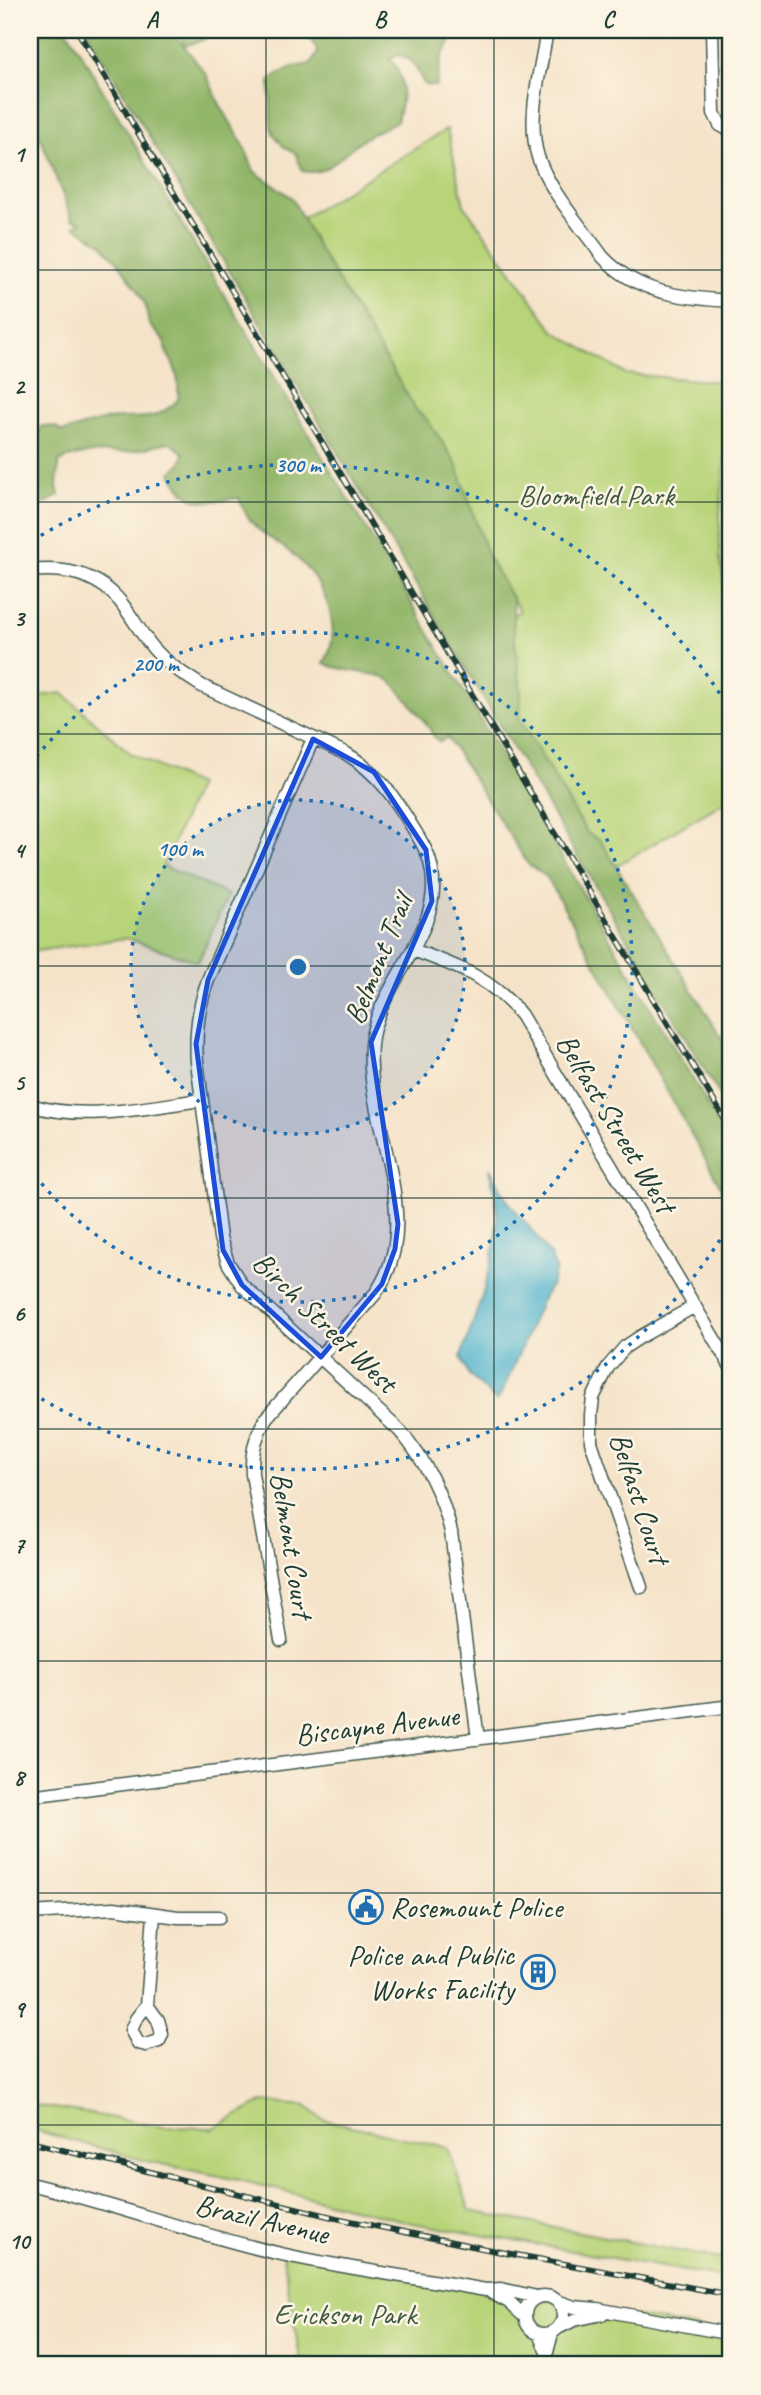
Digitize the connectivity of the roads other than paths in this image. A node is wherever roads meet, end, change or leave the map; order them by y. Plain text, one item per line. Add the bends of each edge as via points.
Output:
1 (547, 30) edge
2 (712, 30) edge
3 (731, 131) edge
4 (731, 301) edge
5 (30, 571) edge
6 (313, 739) junction
7 (413, 950) junction
8 (202, 1100) junction
9 (30, 1105) edge
10 (695, 1306) junction
11 (321, 1357) junction
12 (731, 1367) edge
13 (641, 1587) dead end
14 (281, 1640) dead end
15 (731, 1706) edge
16 (478, 1739) junction
17 (30, 1796) edge
18 (30, 1913) edge
19 (154, 1915) junction
20 (219, 1917) dead end
21 (147, 2005) dead end
22 (30, 2184) edge
23 (486, 2290) junction
24 (537, 2297) junction
25 (557, 2301) junction
26 (613, 2312) junction
27 (525, 2316) junction
28 (550, 2331) junction
29 (731, 2334) edge

1 - 4 street via 534,123 538,156 552,187 602,256 630,280 666,294
2 - 3 street via 714,113 720,125
5 - 6 street, Belmont Trail via 57,568 91,578 119,600 154,649 183,674
6 - 7 street, Belmont Trail via 373,772 397,801 426,850 433,877 432,901
6 - 8 street, Birch Street West via 202,996 196,1044
7 - 10 street, Belfast Street West via 476,975 512,1004
7 - 11 street, Belmont Trail via 378,1017 371,1042 371,1073 398,1224 396,1249 382,1284
8 - 9 street via 101,1112 60,1112
8 - 11 street, Birch Street West via 220,1238 233,1274
10 - 12 street, Belfast Street West
10 - 13 street, Belfast Court via 625,1347 608,1367 593,1398 591,1442
11 - 14 street, Belmont Court via 266,1418 251,1461
11 - 16 street, Birch Street West via 400,1431 420,1455 437,1488 451,1532
15 - 16 street, Biscayne Avenue
16 - 17 street, Biscayne Avenue
18 - 19 street via 114,1908
19 - 20 street
19 - 21 street
22 - 23 street, Brazil Avenue via 281,2254
23 - 24 street, Brazil Avenue
23 - 27 street, Brazil Avenue
24 - 25 street, Brazil Avenue
24 - 27 street
25 - 26 street, Brazil Avenue
25 - 28 street via 564,2316
26 - 28 street, Brazil Avenue via 574,2320
26 - 29 street, Brazil Avenue
27 - 28 street, Brazil Avenue via 529,2327

